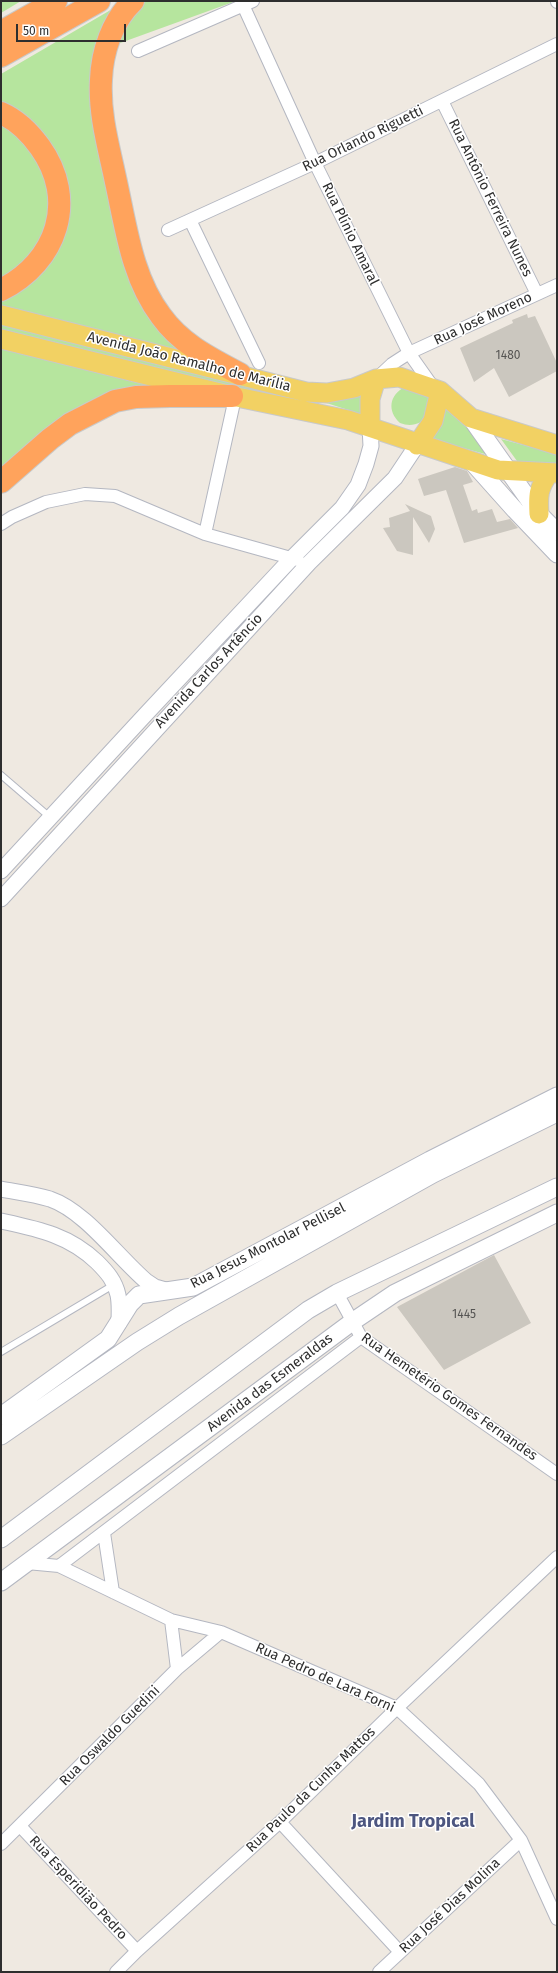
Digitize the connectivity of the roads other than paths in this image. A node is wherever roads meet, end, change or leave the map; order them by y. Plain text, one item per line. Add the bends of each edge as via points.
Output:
1 (56, 1) edge
2 (99, 1) edge
3 (133, 1) edge
4 (248, 3) edge
5 (1, 32) edge
6 (557, 44) edge
7 (138, 51) dead end
8 (1, 56) edge
9 (442, 101) junction
10 (1, 114) edge
11 (315, 163) junction
12 (190, 220) junction
13 (168, 230) dead end
14 (557, 285) edge
15 (1, 290) edge
16 (538, 294) junction
17 (1, 315) edge
18 (1, 339) edge
19 (409, 353) junction
20 (259, 363) dead end
21 (240, 374) junction
22 (376, 379) junction
23 (437, 389) junction
24 (232, 402) junction
25 (471, 418) junction
26 (370, 427) junction
27 (417, 445) junction
28 (557, 446) edge
29 (474, 463) junction
30 (511, 472) junction
31 (553, 473) edge
32 (1, 482) edge
33 (539, 514) junction
34 (1, 524) edge
35 (557, 532) edge
36 (205, 534) junction
37 (557, 554) edge
38 (292, 558) junction
39 (309, 563) junction
40 (145, 714) junction
41 (157, 728) junction
42 (1, 775) edge
43 (51, 818) junction
44 (1, 871) edge
45 (1, 899) edge
46 (557, 1096) edge
47 (557, 1114) edge
48 (557, 1187) edge
49 (1, 1189) edge
50 (557, 1213) edge
51 (1, 1221) edge
52 (115, 1284) junction
53 (169, 1291) junction
54 (337, 1293) junction
55 (179, 1316) junction
56 (352, 1322) junction
57 (119, 1323) junction
58 (360, 1337) junction
59 (137, 1342) junction
60 (1, 1352) edge
61 (1, 1416) edge
62 (1, 1436) edge
63 (555, 1469) edge
64 (104, 1533) junction
65 (1, 1539) edge
66 (557, 1557) edge
67 (27, 1563) junction
68 (59, 1566) junction
69 (1, 1582) edge
70 (113, 1592) junction
71 (172, 1620) junction
72 (221, 1632) junction
73 (177, 1669) junction
74 (397, 1708) junction
75 (280, 1822) junction
76 (20, 1826) junction
77 (521, 1840) junction
78 (1, 1844) edge
79 (557, 1919) edge
80 (137, 1951) junction
81 (400, 1952) junction
82 (116, 1972) edge
83 (379, 1972) edge

1 - 5 highway
2 - 8 highway
3 - 21 highway via 116,24 107,43 100,99 131,251 149,297 175,333 195,350
4 - 7 street
4 - 11 street, Rua Plínio Amaral
6 - 9 street, Rua Orlando Riguetti
9 - 11 street, Rua Orlando Riguetti
9 - 16 street, Rua Antônio Ferreira Nunes
10 - 15 highway via 22,126 45,154 54,171 59,210 56,231 47,252 33,269 15,284
11 - 12 street, Rua Orlando Riguetti
11 - 19 street, Rua Plínio Amaral
12 - 13 street, Rua Orlando Riguetti
12 - 20 street
14 - 16 street, Rua José Moreno
16 - 19 street, Rua José Moreno
17 - 21 main road, Avenida João Ramalho de Marília
18 - 24 main road, Avenida João Ramalho de Marília
19 - 22 street, Rua José Moreno
19 - 23 street, Rua Plínio Amaral
21 - 22 main road, Avenida João Ramalho de Marília via 306,392 327,393 354,388
22 - 23 main road via 399,377
22 - 26 main road via 370,399
23 - 25 main road
23 - 27 main road via 433,421
24 - 26 main road, Avenida João Ramalho de Marília via 312,412
24 - 32 highway via 170,396 136,397 115,401 70,424
24 - 36 street
25 - 28 main road
25 - 30 main road
26 - 27 main road
26 - 38 street, Avenida Carlos Artêncio via 371,446 358,485 342,508
27 - 29 main road
27 - 39 street, Avenida Carlos Artêncio via 395,478
29 - 30 main road
29 - 37 main road
30 - 31 main road
30 - 33 main road
31 - 33 main road via 540,487
33 - 35 main road
34 - 36 street via 12,516 46,502 85,494 115,496
36 - 38 street
38 - 39 street
38 - 40 street, Avenida Carlos Artêncio
39 - 41 street, Avenida Carlos Artêncio
40 - 41 street
40 - 43 street, Avenida Carlos Artêncio
41 - 45 street, Avenida Carlos Artêncio
42 - 43 lane
43 - 44 street, Avenida Carlos Artêncio
46 - 53 main road, Rua Jesus Montolar Pellisel via 430,1160 193,1287
47 - 55 main road, Rua Jesus Montolar Pellisel via 433,1174
48 - 54 main road
49 - 53 street via 50,1199 66,1207 79,1216 146,1281 154,1287
50 - 56 main road, Avenida das Esmeraldas via 395,1293
51 - 52 street via 39,1229 70,1241 102,1267
52 - 57 street
52 - 60 lane
53 - 55 main road via 181,1307
53 - 57 main road, Rua Jesus Montolar Pellisel via 139,1295 130,1304
54 - 56 street, Rua Hemetério Gomes Fernandes
54 - 65 main road via 308,1310
55 - 59 main road, Rua Jesus Montolar Pellisel
56 - 58 street, Rua Hemetério Gomes Fernandes
56 - 67 main road, Avenida das Esmeraldas
57 - 59 main road via 126,1334
57 - 61 main road, Rua Jesus Montolar Pellisel via 108,1340
58 - 63 street, Rua Hemetério Gomes Fernandes
58 - 64 street
59 - 62 main road, Rua Jesus Montolar Pellisel
64 - 68 street
64 - 70 street
66 - 74 street, Rua Paulo da Cunha Mattos
67 - 68 street, Rua Pedro de Lara Forni
67 - 69 main road, Avenida das Esmeraldas
68 - 70 street, Rua Pedro de Lara Forni
70 - 71 street, Rua Pedro de Lara Forni
71 - 72 street, Rua Pedro de Lara Forni
71 - 73 street
72 - 73 street, Rua Oswaldo Guedini
72 - 74 street, Rua Pedro de Lara Forni
73 - 76 street, Rua Oswaldo Guedini
74 - 75 street, Rua Paulo da Cunha Mattos
74 - 77 street, Rua Pedro de Lara Forni via 479,1784
75 - 80 street, Rua Paulo da Cunha Mattos
75 - 81 street
76 - 78 street, Rua Oswaldo Guedini
76 - 80 street, Rua Esperidião Pedro
77 - 79 street, Rua Pedro de Lara Forni
77 - 81 street, Rua José Dias Molina
80 - 82 street, Rua Paulo da Cunha Mattos
81 - 83 street, Rua José Dias Molina

